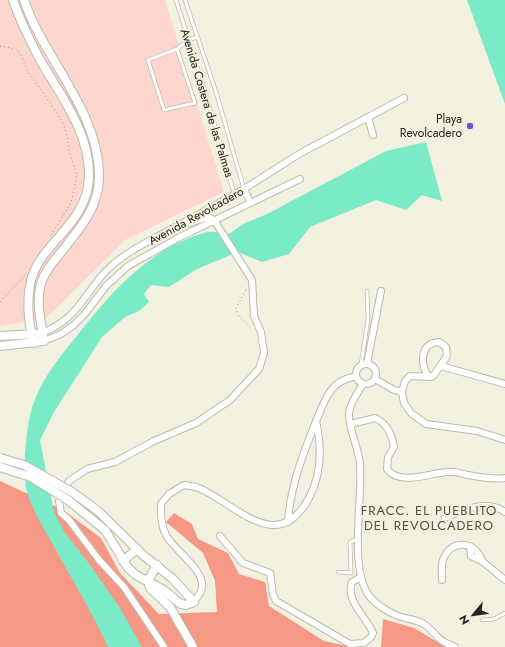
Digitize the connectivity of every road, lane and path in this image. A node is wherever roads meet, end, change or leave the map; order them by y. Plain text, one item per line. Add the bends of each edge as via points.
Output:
1 (13, 0) edge
2 (24, 0) edge
3 (176, 0) edge
4 (185, 0) edge
5 (197, 37) junction
6 (188, 40) junction
7 (0, 46) edge
8 (176, 48) junction
9 (404, 98) dead end
10 (368, 117) junction
11 (374, 135) dead end
12 (300, 179) dead end
13 (244, 189) junction
14 (234, 194) junction
15 (250, 202) junction
16 (240, 206) junction
17 (214, 220) junction
18 (172, 229) junction
19 (49, 240) dead end
20 (27, 273) dead end
21 (252, 283) junction
22 (381, 290) dead end
23 (367, 291) dead end
24 (0, 302) edge
25 (77, 310) junction
26 (84, 315) junction
27 (251, 328) dead end
28 (0, 336) edge
29 (43, 337) junction
30 (33, 339) junction
31 (0, 346) edge
32 (364, 364) junction
33 (441, 366) junction
34 (356, 376) junction
35 (428, 376) junction
36 (375, 379) junction
37 (363, 384) junction
38 (505, 384) edge
39 (402, 392) junction
40 (316, 421) junction
41 (351, 424) junction
42 (505, 440) edge
43 (0, 458) edge
44 (0, 466) edge
45 (505, 478) edge
46 (505, 512) edge
47 (445, 518) dead end
48 (288, 522) junction
49 (220, 536) dead end
50 (358, 538) junction
51 (137, 548) junction
52 (123, 561) junction
53 (157, 565) junction
54 (338, 572) dead end
55 (361, 577) junction
56 (442, 580) dead end
57 (505, 580) edge
58 (148, 581) junction
59 (194, 602) junction
60 (505, 613) edge
61 (482, 620) dead end
62 (164, 647) edge
63 (193, 647) edge
64 (454, 647) edge

1 - 30 main road via 22,25 82,134 89,177 84,200 76,216 41,260 32,276 29,304
2 - 29 main road via 31,21 92,131 99,177 94,203 85,222 50,266 42,281 39,305
3 - 6 lane, Avenida Costera de las Palmas
4 - 5 lane, Avenida Costera de las Palmas
5 - 6 lane
5 - 13 lane, Avenida Costera de las Palmas
6 - 8 lane
6 - 14 lane, Avenida Costera de las Palmas
7 - 19 path via 20,52 28,72 50,101 66,131 77,175 71,204
8 - 8 lane via 148,60 164,110 195,103
9 - 10 street, Avenida Revolcadero
10 - 11 street
10 - 13 street, Avenida Revolcadero via 299,154
12 - 15 street, Avenida Revolcadero
13 - 14 street, Avenida Revolcadero
13 - 15 street, Avenida Costera de las Palmas
14 - 16 street, Avenida Costera de las Palmas
14 - 18 street, Avenida Revolcadero
15 - 16 street, Avenida Revolcadero
16 - 17 street, Avenida Revolcadero
17 - 18 street via 208,217
17 - 21 street
17 - 26 street, Avenida Revolcadero via 128,266 106,286
18 - 25 street, Avenida Revolcadero via 121,258 107,270
20 - 24 path
21 - 27 path via 245,290 236,308 238,315
21 - 62 street via 254,316 261,332 264,353 259,369 230,400 196,423 154,441 115,462 87,469 69,480 59,501 61,513 124,587
22 - 32 street
23 - 32 lane via 368,319
25 - 26 street
25 - 29 street, Avenida Revolcadero
26 - 29 street, Avenida Revolcadero via 60,334
28 - 30 main road, Avenida Revolcadero
29 - 30 main road, Avenida Revolcadero
30 - 31 main road, Avenida Revolcadero
32 - 34 street via 356,372
32 - 36 street via 375,369
33 - 35 street via 434,375
33 - 35 street via 447,352 442,344 434,342 424,349 423,367
33 - 38 street
34 - 37 street
34 - 40 street via 332,389
35 - 39 street via 407,377
36 - 37 street
36 - 39 street
37 - 41 street via 353,400 349,414
39 - 42 street via 404,403 411,413 426,424 477,432
40 - 48 street via 302,457
40 - 48 street via 321,454 316,486 301,513
41 - 45 street via 375,418 384,424 394,446 388,457 387,469 398,477 450,471 482,478
41 - 50 street via 360,460
43 - 51 main road, bridge via 24,465 72,492 98,511
44 - 52 main road, bridge via 30,477 94,519 105,530
46 - 47 street via 490,506 477,507
48 - 59 street via 276,526 254,520 198,488 184,485 170,494 161,504 162,524 166,536 197,571 201,580 202,590
49 - 55 street via 242,563 270,573 276,601 350,644 364,643 372,633 351,597 352,582
50 - 54 lane via 350,542 351,573
50 - 55 street
51 - 52 main road
51 - 53 main road
52 - 58 main road via 136,575
53 - 58 main road
53 - 59 main road
55 - 64 street via 363,586 371,598 383,608 399,616 416,620 442,641
56 - 57 street via 442,561 448,551 459,544 470,546 471,556 482,561
58 - 59 main road via 181,604
58 - 63 main road via 150,588 170,607
60 - 61 lane via 494,619

